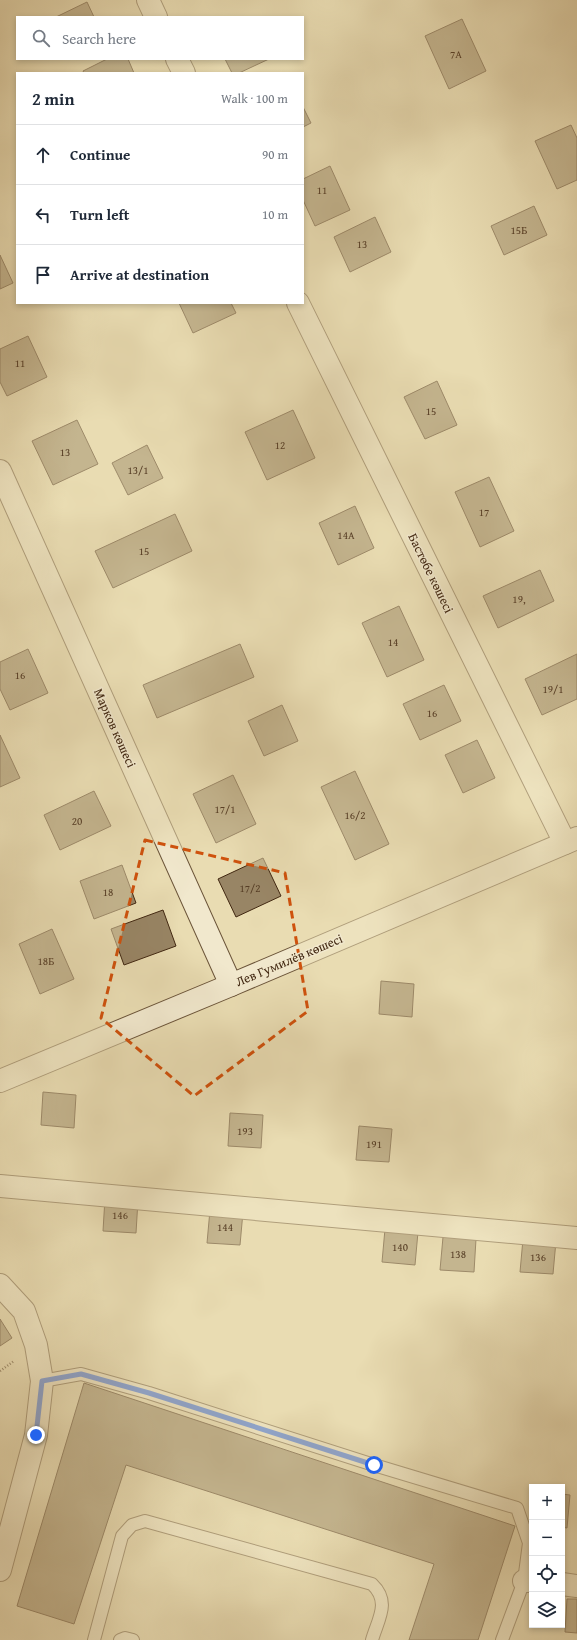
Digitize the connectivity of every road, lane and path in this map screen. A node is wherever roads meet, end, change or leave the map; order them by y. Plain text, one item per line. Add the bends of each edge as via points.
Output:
1 (148, 0) edge
2 (156, 16) edge
3 (178, 60) edge
4 (184, 72) edge
5 (299, 304) edge
6 (0, 470) edge
7 (571, 840) edge
8 (231, 985) junction
9 (0, 1081) edge
10 (0, 1186) edge
11 (577, 1238) edge
12 (0, 1285) edge
13 (42, 1381) junction
14 (0, 1570) edge
15 (528, 1581) edge
16 (565, 1584) edge
17 (577, 1586) edge
18 (94, 1640) edge
19 (120, 1640) edge
20 (133, 1640) edge
21 (372, 1640) edge
22 (502, 1640) edge

1 - 2 street
3 - 4 street
5 - 7 street, Бастөбе көшесі
6 - 8 street, Марков көшесі
7 - 8 street, Лев Гумилёв көшесі
8 - 9 street, Лев Гумилёв көшесі
10 - 11 street
12 - 13 street via 24,1312 36,1345
13 - 14 street via 36,1435
13 - 15 lane via 81,1374 517,1508 529,1543
15 - 22 lane
16 - 17 street
18 - 21 lane via 122,1536 132,1525 145,1521 372,1584 380,1591 384,1602
19 - 20 lane

